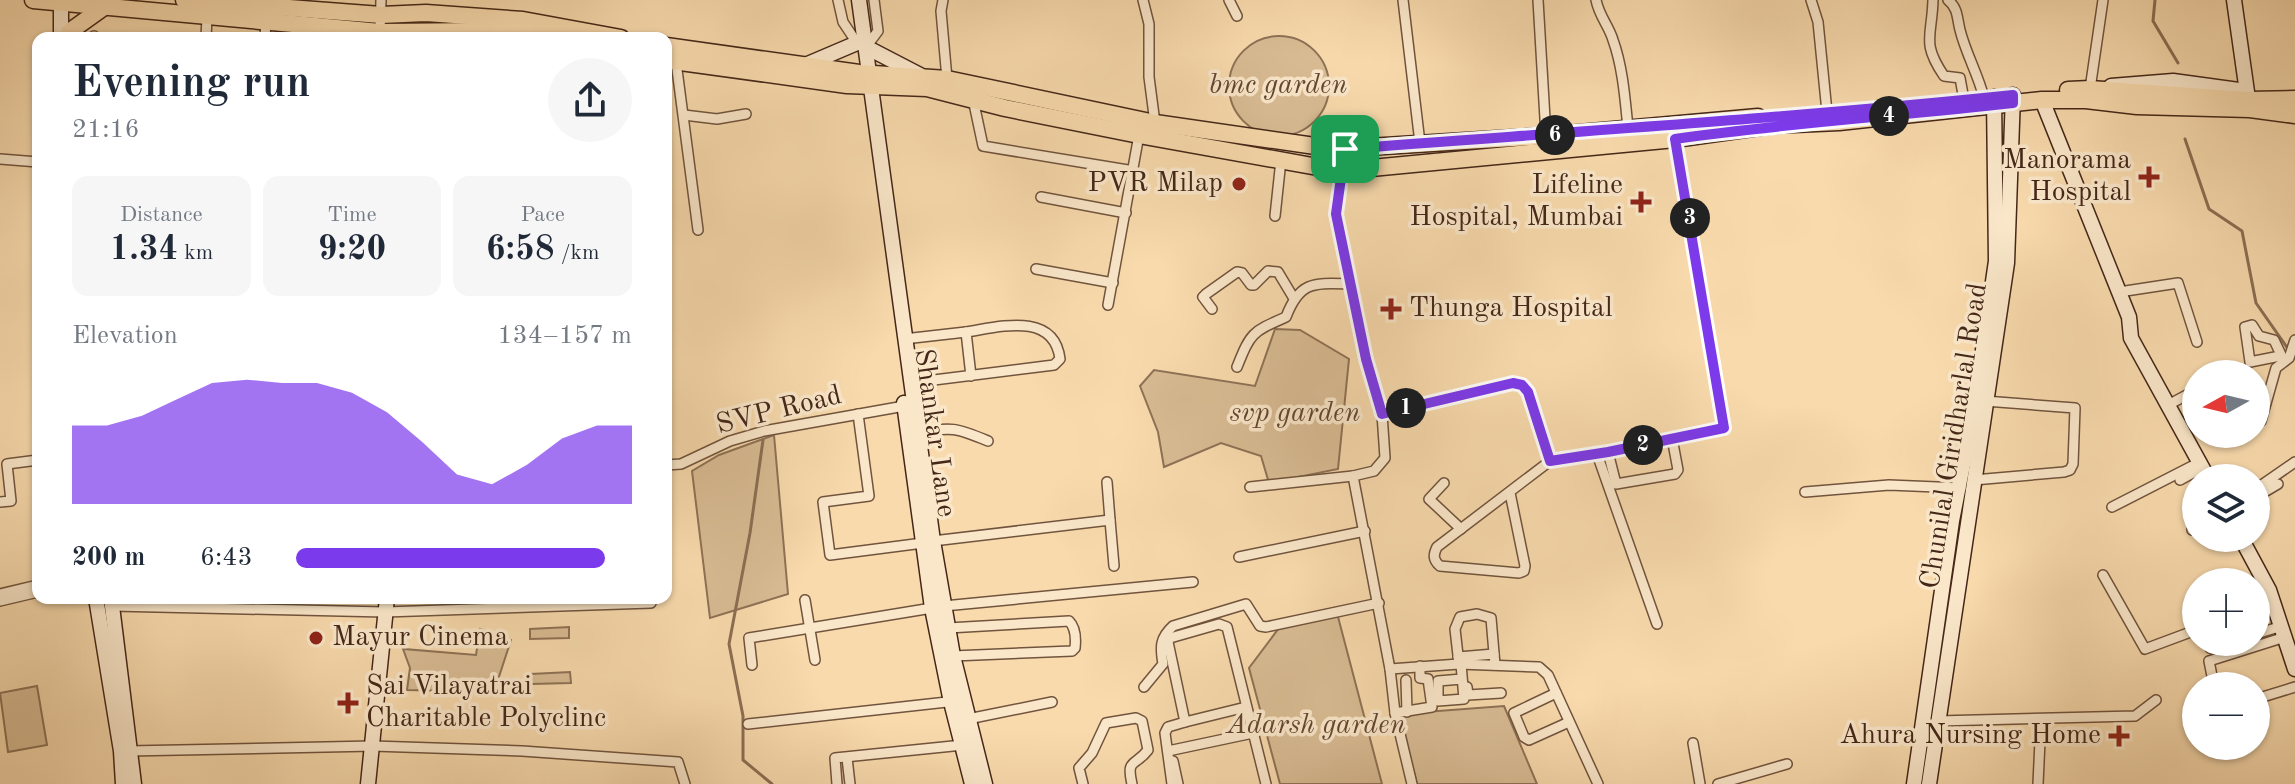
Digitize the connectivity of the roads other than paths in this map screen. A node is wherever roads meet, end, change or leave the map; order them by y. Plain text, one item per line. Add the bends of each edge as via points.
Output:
1 (33, 0) edge
2 (184, 0) edge
3 (838, 0) edge
4 (849, 0) edge
5 (859, 0) edge
6 (874, 0) edge
7 (943, 0) edge
8 (1143, 0) edge
9 (1229, 0) edge
10 (1403, 0) edge
11 (1538, 0) edge
12 (1596, 0) edge
13 (1811, 0) edge
14 (1933, 0) edge
15 (1948, 0) edge
16 (2103, 0) edge
17 (2234, 0) edge
18 (66, 2) edge
19 (104, 7) junction
20 (380, 16) edge
21 (1237, 16) dead end
22 (207, 17) junction
23 (858, 21) junction
24 (448, 28) edge
25 (265, 30) edge
26 (66, 32) edge
27 (71, 32) edge
28 (206, 32) edge
29 (502, 32) edge
30 (588, 32) edge
31 (861, 45) junction
32 (672, 47) edge
33 (672, 61) edge
34 (672, 65) edge
35 (803, 66) junction
36 (920, 75) junction
37 (947, 79) junction
38 (864, 80) junction
39 (2090, 89) junction
40 (973, 99) junction
41 (2013, 99) junction
42 (2295, 99) edge
43 (1964, 100) junction
44 (1990, 100) junction
45 (2042, 100) junction
46 (2248, 100) junction
47 (746, 114) dead end
48 (684, 115) junction
49 (2295, 115) edge
50 (1828, 117) junction
51 (1155, 123) junction
52 (1628, 128) junction
53 (1674, 131) junction
54 (1139, 135) junction
55 (1546, 136) junction
56 (1420, 143) junction
57 (1345, 149) junction
58 (0, 159) edge
59 (1281, 160) junction
60 (32, 162) edge
61 (1134, 171) junction
62 (1340, 171) junction
63 (1041, 197) dead end
64 (1126, 213) junction
65 (1275, 216) dead end
66 (698, 230) dead end
67 (1036, 269) dead end
68 (1113, 283) junction
69 (1351, 284) junction
70 (2119, 292) junction
71 (1293, 297) junction
72 (1108, 305) dead end
73 (1212, 309) dead end
74 (966, 332) junction
75 (904, 339) junction
76 (2197, 342) dead end
77 (2288, 353) edge
78 (1237, 367) dead end
79 (971, 376) junction
80 (910, 383) junction
81 (2270, 386) edge
82 (2182, 398) edge
83 (1985, 401) junction
84 (2170, 404) junction
85 (909, 406) junction
86 (858, 414) junction
87 (1382, 414) junction
88 (919, 434) junction
89 (1672, 438) junction
90 (988, 441) dead end
91 (1603, 453) junction
92 (32, 461) edge
93 (1550, 461) junction
94 (2295, 462) edge
95 (2201, 464) edge
96 (672, 465) edge
97 (1353, 476) junction
98 (2182, 478) edge
99 (2270, 479) edge
100 (1107, 482) dead end
101 (1444, 483) dead end
102 (2278, 484) dead end
103 (1969, 485) junction
104 (1250, 487) dead end
105 (2270, 489) edge
106 (1805, 492) dead end
107 (1510, 493) junction
108 (0, 502) edge
109 (2112, 507) dead end
110 (1110, 520) junction
111 (1461, 529) junction
112 (1365, 531) junction
113 (928, 542) junction
114 (1239, 557) dead end
115 (1114, 566) dead end
116 (2103, 575) dead end
117 (1193, 582) dead end
118 (32, 586) edge
119 (32, 593) edge
120 (0, 594) edge
121 (805, 600) dead end
122 (0, 601) edge
123 (1379, 603) junction
124 (97, 604) edge
125 (112, 604) edge
126 (295, 604) edge
127 (518, 604) edge
128 (386, 605) edge
129 (2270, 606) edge
130 (938, 607) junction
131 (1657, 624) dead end
132 (948, 628) junction
133 (810, 629) junction
134 (2283, 631) junction
135 (2270, 632) edge
136 (2182, 635) edge
137 (1494, 654) junction
138 (953, 656) junction
139 (815, 660) dead end
140 (2294, 661) edge
141 (1460, 662) junction
142 (752, 665) dead end
143 (1438, 665) junction
144 (1495, 665) junction
145 (1420, 666) junction
146 (1390, 669) junction
147 (2211, 672) edge
148 (1414, 679) junction
149 (1462, 679) junction
150 (1440, 681) junction
151 (1144, 687) dead end
152 (2295, 687) edge
153 (1501, 693) dead end
154 (1556, 693) junction
155 (2270, 695) edge
156 (2156, 700) dead end
157 (957, 701) junction
158 (1052, 702) dead end
159 (1246, 707) junction
160 (1407, 712) junction
161 (1395, 713) junction
162 (968, 719) junction
163 (2041, 719) junction
164 (1938, 721) junction
165 (1185, 722) junction
166 (1569, 722) junction
167 (748, 724) dead end
168 (1253, 733) junction
169 (1693, 743) dead end
170 (963, 745) junction
171 (373, 746) junction
172 (126, 751) junction
173 (1168, 751) junction
174 (847, 758) junction
175 (1787, 764) dead end
176 (123, 784) edge
177 (134, 784) edge
178 (368, 784) edge
179 (685, 784) edge
180 (837, 784) edge
181 (850, 784) edge
182 (972, 784) edge
183 (985, 784) edge
184 (1083, 784) edge
185 (1132, 784) edge
186 (1172, 784) edge
187 (1178, 784) edge
188 (1266, 784) edge
189 (1412, 784) edge
190 (1598, 784) edge
191 (1700, 784) edge
192 (1718, 784) edge
193 (1914, 784) edge
194 (1929, 784) edge
195 (2038, 784) edge

1 - 18 main road
2 - 20 main road
3 - 31 street via 843,22
4 - 23 main road
5 - 23 main road
6 - 31 street via 878,31
7 - 37 street
8 - 51 street
9 - 21 street
10 - 56 street
11 - 55 street
12 - 52 street via 1613,38
13 - 50 street
14 - 43 street via 1931,57 1944,76 1960,78
15 - 44 street via 1955,6 1966,54
16 - 39 street
17 - 46 main road
18 - 19 main road
18 - 26 main road
19 - 22 main road
19 - 27 main road
20 - 24 main road
20 - 25 main road
22 - 25 main road
22 - 28 street
23 - 31 main road
24 - 29 main road
24 - 30 main road via 523,20
31 - 35 main road
31 - 36 main road
31 - 38 main road
32 - 35 main road
33 - 38 main road
34 - 48 street
35 - 38 main road
36 - 37 main road
36 - 38 main road
37 - 51 main road
38 - 40 main road
38 - 75 main road, Shankar Lane
38 - 85 main road, Shankar Lane
39 - 41 main road
39 - 46 main road
39 - 46 main road via 2173,81 2208,85
40 - 54 main road
40 - 61 street via 983,146
41 - 44 main road
41 - 45 main road
41 - 83 main road, Chunilal Giridharlal Road via 2007,263
42 - 46 main road
43 - 44 main road
43 - 50 main road
44 - 50 main road
44 - 103 main road, Chunilal Giridharlal Road via 1996,261
45 - 46 main road via 2137,106
45 - 70 main road
46 - 49 main road
47 - 48 street via 717,119
48 - 66 street
50 - 53 main road
51 - 57 main road
52 - 53 main road
52 - 55 main road
53 - 62 main road
53 - 89 street via 1724,428
54 - 59 main road
54 - 61 street
55 - 56 main road
56 - 57 main road
57 - 62 street
58 - 60 street
59 - 62 main road
59 - 65 street
61 - 64 street
62 - 69 street via 1336,214
63 - 64 street
64 - 68 street
67 - 68 street
68 - 72 street
69 - 71 street via 1305,288
69 - 87 street
70 - 76 street via 2178,283
70 - 84 main road via 2131,338
71 - 73 street via 1278,272 1268,271 1254,285 1237,272 1203,297
71 - 78 street via 1286,317 1249,338
74 - 75 street
74 - 79 street
74 - 79 street via 1034,325 1044,329 1059,350 1054,365
75 - 80 main road, Shankar Lane
77 - 77 street via 2274,340 2259,336 2252,325 2245,327 2250,362
77 - 81 street
79 - 80 street
80 - 85 main road, Shankar Lane
82 - 84 street
83 - 103 main road, Chunilal Giridharlal Road
83 - 103 street via 2072,406 2073,464 2064,472
84 - 95 main road
85 - 86 street, SVP Road
85 - 88 main road, Shankar Lane
85 - 113 main road, Shankar Lane
86 - 96 street, SVP Road via 764,431
86 - 113 street via 869,496 823,502 830,555
87 - 93 street via 1522,385
87 - 97 street via 1385,458 1374,471
88 - 90 street via 943,427
88 - 113 main road, Shankar Lane
89 - 91 street
89 - 91 street via 1675,474 1616,484
91 - 93 street
91 - 131 street
92 - 108 street via 7,464 11,501
93 - 107 street
94 - 99 street
97 - 104 street
97 - 112 street
98 - 109 street
100 - 110 street
101 - 111 street via 1429,499
102 - 105 street
103 - 106 street
103 - 164 main road, Chunilal Giridharlal Road
103 - 193 main road, Chunilal Giridharlal Road
107 - 111 street
107 - 111 street via 1524,571 1440,566 1435,562 1437,547
110 - 113 street
110 - 115 street
112 - 114 street
112 - 123 street
113 - 130 main road, Shankar Lane
116 - 136 street via 2145,649
117 - 130 street
118 - 120 street
119 - 122 street
121 - 133 street
123 - 146 street
123 - 151 street via 1266,627 1246,604 1173,626 1160,643 1163,664
124 - 172 main road
125 - 172 main road
126 - 128 street
127 - 128 street
128 - 171 main road
129 - 134 main road
130 - 132 main road, Shankar Lane
130 - 133 street
130 - 157 main road, Shankar Lane
132 - 138 main road, Shankar Lane
132 - 138 street via 1069,621 1076,639 1072,651
133 - 139 street
133 - 142 street via 749,638
134 - 135 street
134 - 140 main road
134 - 147 street via 2209,661
137 - 141 street
137 - 141 street via 1491,618 1463,615 1455,629
137 - 144 street
138 - 157 main road, Shankar Lane
141 - 143 street
141 - 144 street
141 - 149 street
141 - 153 street via 1468,695
143 - 145 street
143 - 150 street
144 - 154 street via 1539,667
145 - 146 street
145 - 148 street
146 - 161 street
148 - 160 street
148 - 160 street via 1428,679 1432,707
149 - 150 street
149 - 150 street via 1463,701 1438,701
152 - 155 street
154 - 166 street
154 - 166 street via 1514,713 1524,737 1529,740
156 - 163 street via 2135,716
157 - 162 main road, Shankar Lane
157 - 167 street
157 - 170 main road, Shankar Lane
158 - 162 street
159 - 165 street
159 - 165 street via 1227,627 1219,624 1168,642
159 - 168 street
160 - 161 street
161 - 189 street
162 - 183 main road, Shankar Lane
163 - 164 street
163 - 195 street
164 - 194 main road, Chunilal Giridharlal Road
165 - 173 street via 1168,727
166 - 190 street
168 - 173 street
168 - 188 street
169 - 191 street
170 - 174 street
170 - 182 main road, Shankar Lane
171 - 172 street
171 - 178 main road
171 - 179 street via 678,762
172 - 176 main road
172 - 177 main road
173 - 186 street
173 - 187 street
174 - 180 street via 835,758
174 - 181 street
175 - 192 street
184 - 185 street via 1079,768 1106,723 1136,718 1142,721 1148,750 1128,769

